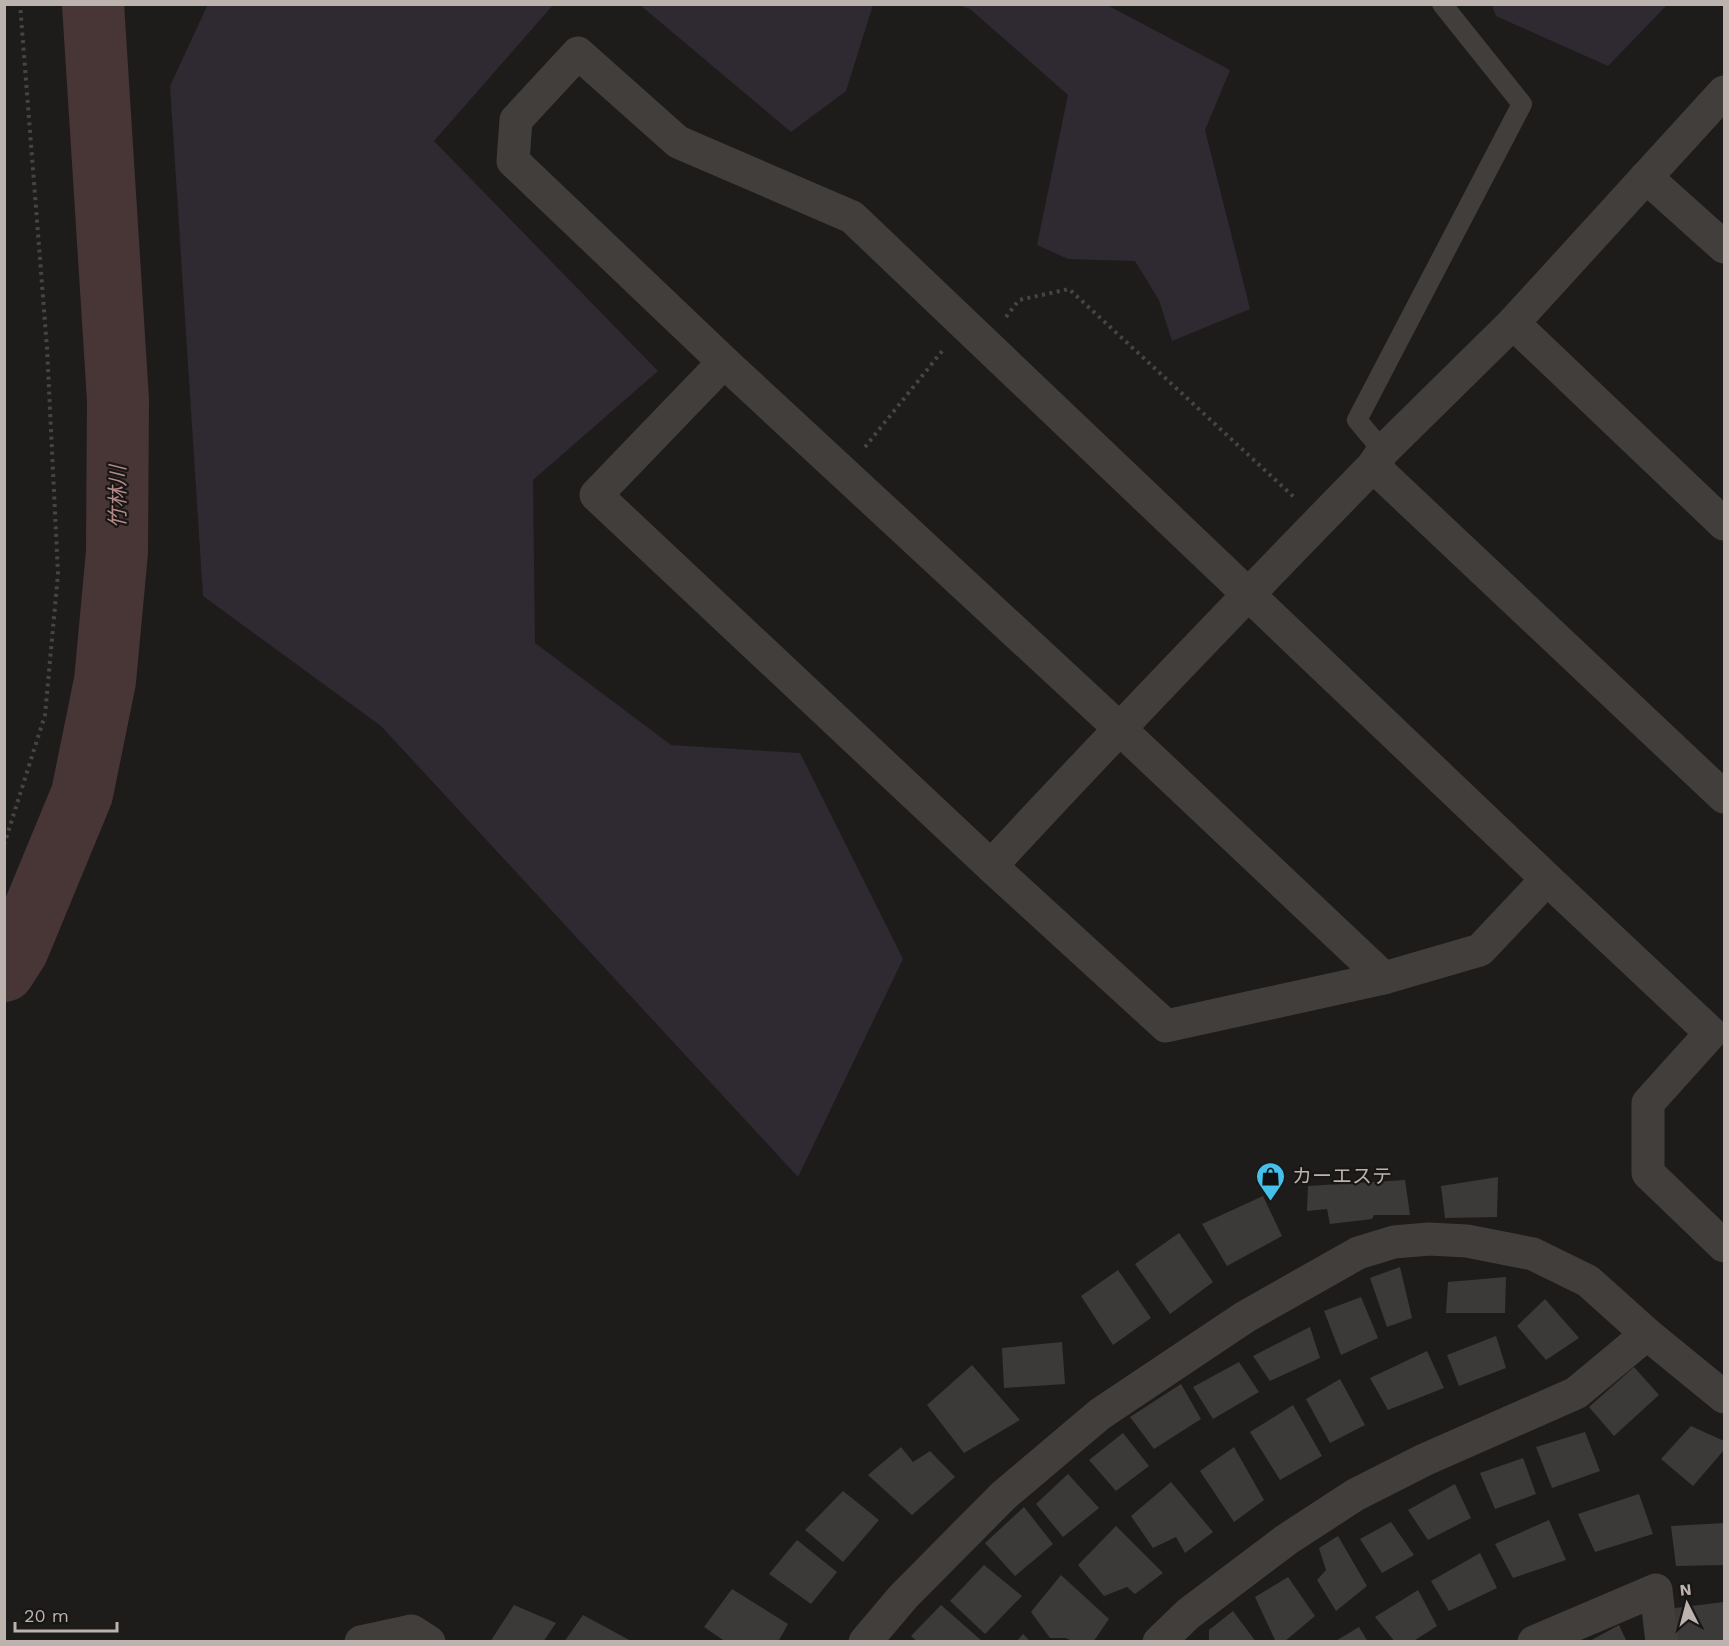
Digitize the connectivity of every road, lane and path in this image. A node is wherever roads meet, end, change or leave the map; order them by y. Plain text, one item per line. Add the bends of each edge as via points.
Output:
1 (20, 4) edge
2 (1442, 4) edge
3 (1725, 92) edge
4 (1646, 177) junction
5 (1725, 247) edge
6 (1513, 323) junction
7 (975, 334) junction
8 (724, 362) junction
9 (1378, 458) junction
10 (844, 473) junction
11 (1320, 521) junction
12 (1725, 524) edge
13 (1250, 595) junction
14 (1119, 728) junction
15 (1725, 797) edge
16 (4, 845) edge
17 (991, 866) junction
18 (1547, 879) junction
19 (1384, 978) junction
20 (1718, 1037) edge
21 (1725, 1245) edge
22 (1647, 1334) junction
23 (1725, 1397) edge
24 (361, 1641) edge
25 (429, 1641) edge
26 (865, 1641) edge
27 (1159, 1641) edge
28 (1534, 1641) edge
29 (1662, 1641) edge

1 - 16 path via 47,348 58,574 45,715
2 - 9 lane via 1522,104 1357,420
3 - 4 street
4 - 5 street
4 - 6 street
6 - 9 street
6 - 12 street
7 - 8 street via 852,217 678,142 578,53 516,120 513,161
7 - 10 path
7 - 11 path via 1019,300 1069,289
7 - 13 street
8 - 10 street
8 - 17 street via 596,495
9 - 11 street
9 - 15 street
10 - 14 street
11 - 13 street
13 - 14 street
13 - 18 street
14 - 17 street
14 - 19 street
17 - 19 street via 1166,1026
18 - 19 street via 1480,950
18 - 20 street
20 - 21 street via 1648,1103 1648,1173
22 - 23 street
22 - 26 street via 1588,1281 1533,1254 1467,1241 1429,1239 1394,1242 1358,1253 1245,1317 1100,1414 1003,1496
22 - 27 street via 1576,1393 1355,1495 1286,1540 1188,1614
24 - 25 street via 412,1631
28 - 29 street via 1656,1590

